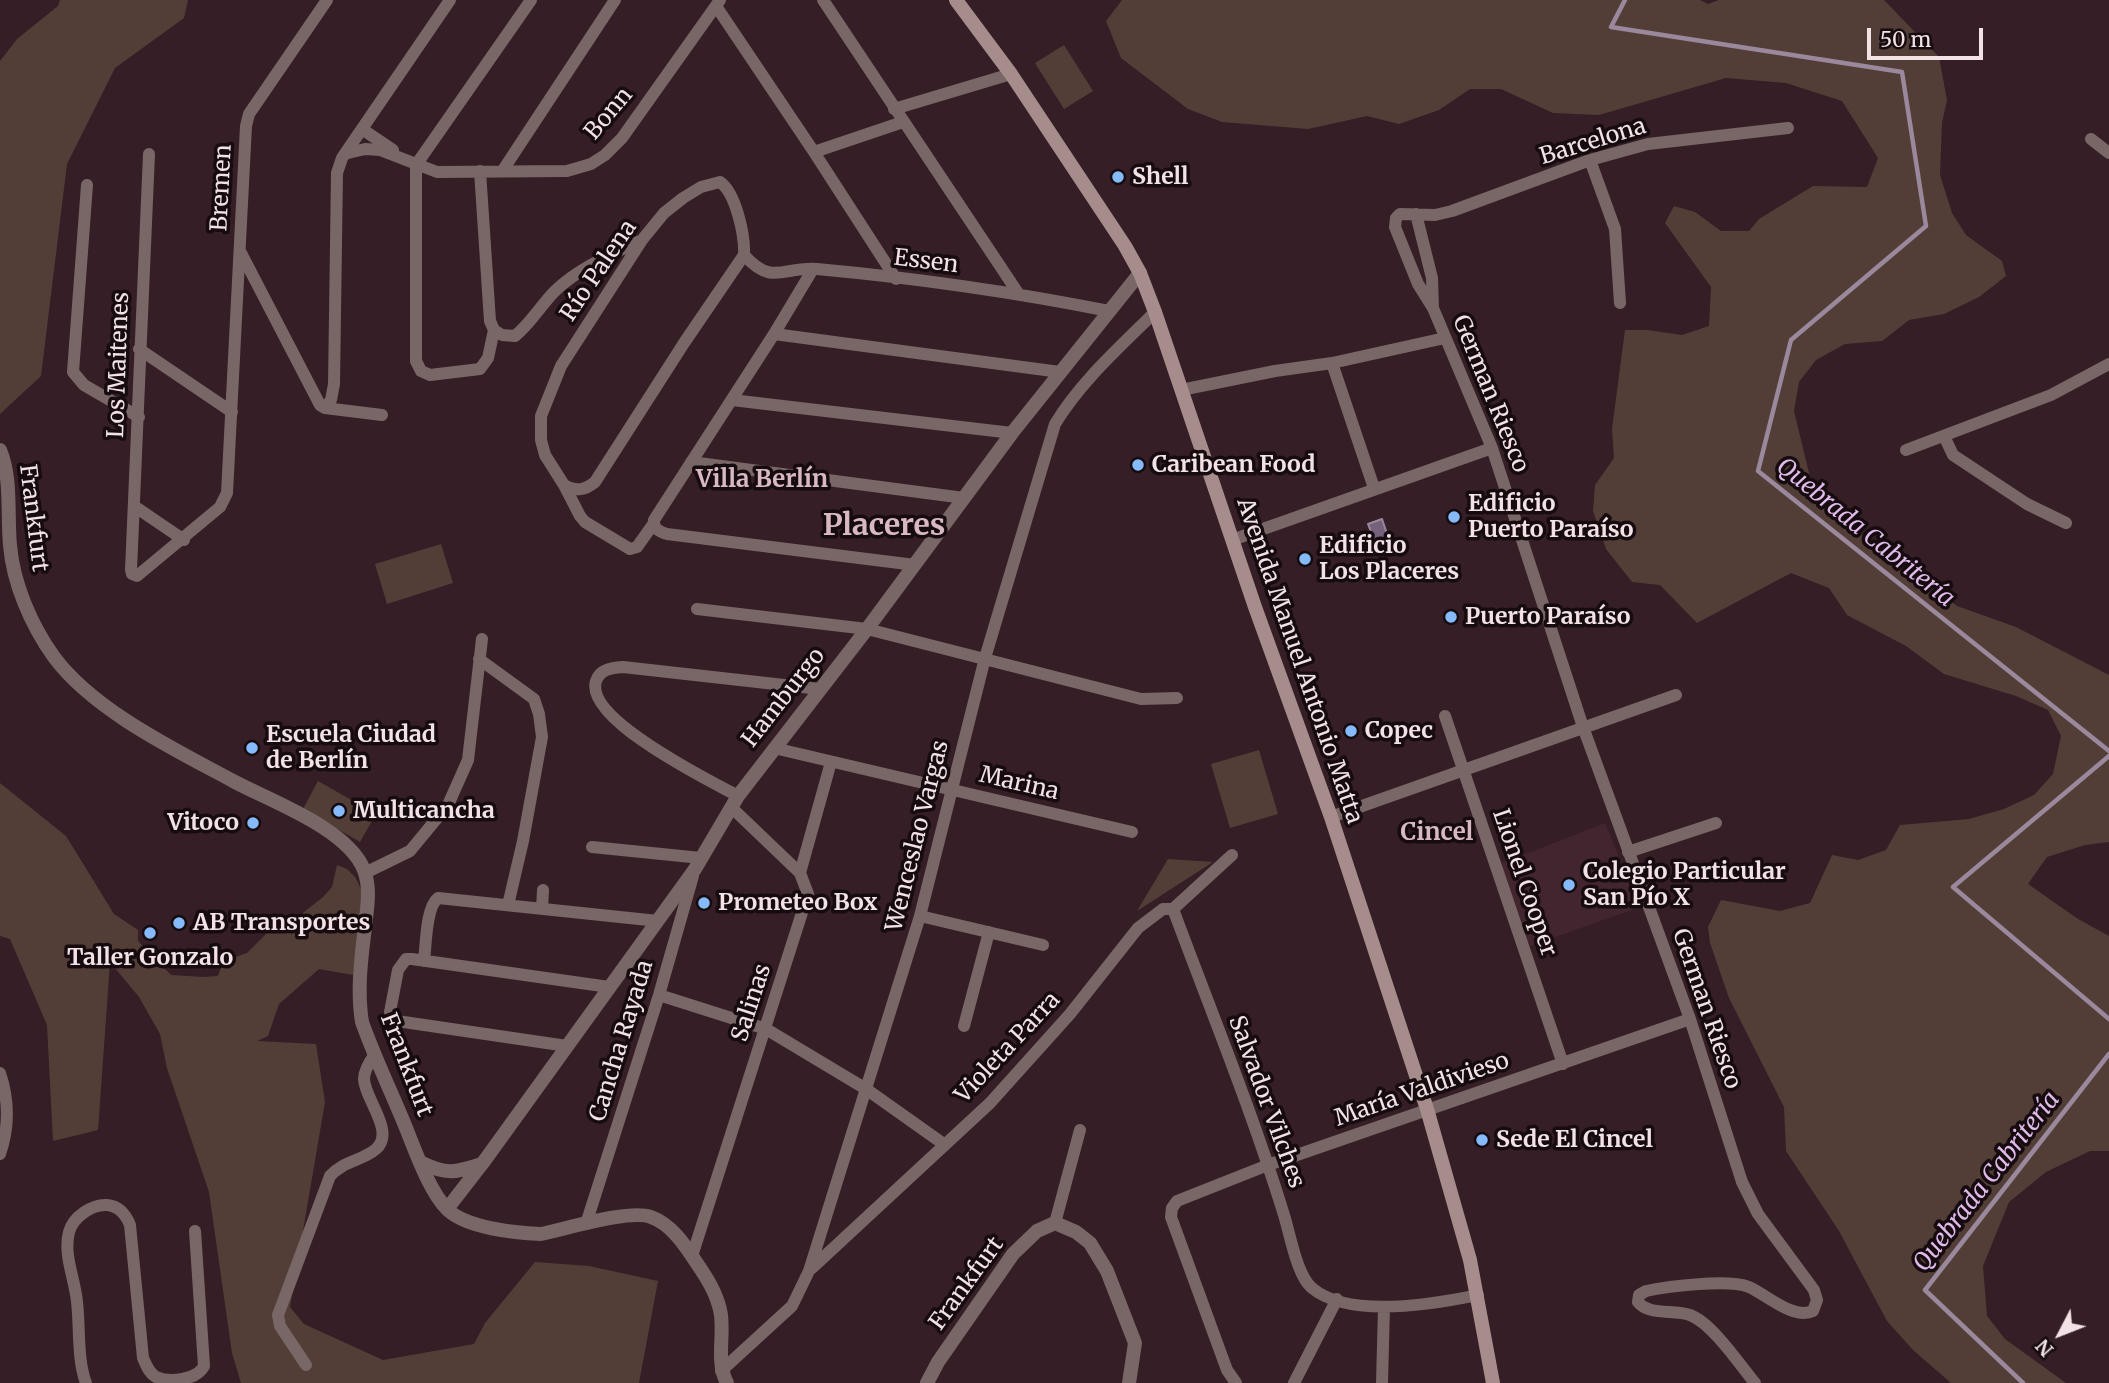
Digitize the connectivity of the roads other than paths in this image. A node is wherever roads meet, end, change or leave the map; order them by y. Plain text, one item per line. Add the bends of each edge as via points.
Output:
1 (327, 0) edge
2 (450, 0) edge
3 (531, 0) edge
4 (615, 0) edge
5 (823, 0) edge
6 (956, 0) edge
7 (718, 3) edge
8 (1011, 74) junction
9 (894, 109) junction
10 (903, 122) junction
11 (1788, 128) dead end
12 (362, 129) junction
13 (2091, 139) dead end
14 (814, 152) junction
15 (348, 153) junction
16 (2109, 153) edge
17 (149, 154) dead end
18 (402, 156) junction
19 (1590, 160) junction
20 (416, 165) junction
21 (503, 170) junction
22 (480, 171) junction
23 (87, 185) dead end
24 (1416, 214) junction
25 (642, 240) junction
26 (239, 250) junction
27 (744, 254) junction
28 (813, 269) junction
29 (1140, 273) junction
30 (896, 279) junction
31 (1018, 293) junction
32 (1620, 303) dead end
33 (1433, 308) junction
34 (1109, 311) junction
35 (1155, 312) junction
36 (494, 330) junction
37 (774, 334) junction
38 (1445, 338) junction
39 (139, 349) junction
40 (1332, 363) junction
41 (2109, 364) edge
42 (1060, 372) junction
43 (1181, 390) junction
44 (732, 400) junction
45 (325, 408) junction
46 (232, 412) junction
47 (382, 415) dead end
48 (139, 417) junction
49 (1012, 433) junction
50 (1944, 436) junction
51 (1492, 448) junction
52 (0, 450) edge
53 (1906, 450) dead end
54 (691, 462) junction
55 (564, 485) junction
56 (1374, 488) junction
57 (964, 498) junction
58 (134, 506) junction
59 (654, 522) junction
60 (2066, 523) dead end
61 (184, 540) junction
62 (1231, 540) junction
63 (915, 565) junction
64 (697, 609) dead end
65 (867, 629) junction
66 (482, 639) dead end
67 (985, 658) junction
68 (480, 659) junction
69 (820, 689) junction
70 (1676, 695) dead end
71 (1177, 698) dead end
72 (1445, 716) dead end
73 (1583, 727) junction
74 (774, 748) junction
75 (831, 762) junction
76 (1463, 771) junction
77 (952, 789) junction
78 (735, 802) junction
79 (1331, 817) junction
80 (1716, 823) dead end
81 (1132, 832) dead end
82 (592, 847) dead end
83 (1628, 852) junction
84 (1232, 855) dead end
85 (698, 863) junction
86 (365, 873) junction
87 (800, 873) junction
88 (543, 890) dead end
89 (508, 905) junction
90 (542, 909) junction
91 (1173, 909) junction
92 (920, 916) junction
93 (658, 921) junction
94 (989, 932) junction
95 (1043, 945) dead end
96 (424, 961) junction
97 (609, 987) junction
98 (659, 995) junction
99 (1690, 1019) junction
100 (964, 1026) dead end
101 (766, 1028) junction
102 (566, 1046) junction
103 (374, 1054) junction
104 (1563, 1063) junction
105 (0, 1073) edge
106 (866, 1089) junction
107 (1427, 1109) junction
108 (1080, 1130) dead end
109 (945, 1145) junction
110 (0, 1154) edge
111 (420, 1161) junction
112 (481, 1164) junction
113 (1268, 1165) junction
114 (447, 1209) junction
115 (1055, 1223) junction
116 (586, 1224) junction
117 (195, 1231) dead end
118 (692, 1256) junction
119 (809, 1270) junction
120 (1478, 1295) junction
121 (1334, 1299) junction
122 (1384, 1307) junction
123 (306, 1365) dead end
124 (724, 1377) edge
125 (86, 1383) edge
126 (927, 1383) edge
127 (1129, 1383) edge
128 (1236, 1383) edge
129 (1294, 1383) edge
130 (1382, 1383) edge
131 (1493, 1383) edge
132 (1755, 1383) edge

1 - 26 street, Bremen via 250,114
2 - 12 street
3 - 20 street
4 - 21 street
5 - 9 street
6 - 8 main road, Avenida Manuel Antonio Matta
7 - 14 street
7 - 21 street, Bonn via 629,129 605,155 567,171
8 - 9 street
8 - 29 main road, Avenida Manuel Antonio Matta
9 - 10 street
10 - 14 street
10 - 31 street
11 - 19 street, Barcelona via 1648,144
12 - 15 street
12 - 18 street, Bonn
13 - 16 street
14 - 30 street
15 - 18 street, Bonn via 373,149
15 - 45 street via 337,173 334,384
17 - 39 street, Los Maitenes
18 - 20 street, Bonn
19 - 24 street, Barcelona via 1452,211
19 - 32 street via 1615,229
20 - 22 street, Bonn via 437,172
20 - 36 street via 416,361 421,371 430,375 480,369 488,358
21 - 22 street, Bonn
22 - 36 street
23 - 48 street via 73,372 84,385
24 - 33 street, German Riesco via 1432,278
24 - 33 street, German Riesco via 1400,214 1395,227
25 - 27 street, Río Palena via 664,213 684,198 720,182 731,193
25 - 36 street via 587,267 555,291 515,336
25 - 55 street, Río Palena via 561,366 541,416 545,455
26 - 45 street, Bremen via 315,399
26 - 46 street
27 - 28 street, Essen via 764,272
27 - 55 street via 595,482 579,490
28 - 30 street, Essen
28 - 37 street
29 - 34 street, Hamburgo
29 - 35 main road, Avenida Manuel Antonio Matta
30 - 31 street, Essen
31 - 34 street, Essen
33 - 38 street, German Riesco
34 - 42 street, Hamburgo
35 - 43 main road, Avenida Manuel Antonio Matta
35 - 67 street, Wenceslao Vargas via 1089,378 1055,424
37 - 42 street
37 - 44 street
38 - 40 street
38 - 51 street, German Riesco
39 - 46 street
39 - 48 street, Los Maitenes
40 - 43 street
40 - 56 street
41 - 50 street via 2050,395
42 - 49 street, Hamburgo
43 - 62 main road, Avenida Manuel Antonio Matta
44 - 49 street
44 - 54 street
45 - 47 street
46 - 61 street via 227,493 220,508
48 - 58 street, Los Maitenes
49 - 57 street, Hamburgo
50 - 53 street
50 - 60 street via 1953,455 2027,504
51 - 56 street
51 - 73 street, German Riesco
52 - 86 street, Frankfurt via 6,468 13,568 42,638 67,673 128,721 327,831 348,846
54 - 57 street
54 - 59 street
55 - 59 street, Río Palena via 585,522 629,549 637,547
56 - 62 street
57 - 63 street, Hamburgo
58 - 61 street
58 - 61 street, Los Maitenes via 134,576
59 - 63 street via 667,534
62 - 79 main road, Avenida Manuel Antonio Matta
63 - 65 street, Hamburgo
64 - 65 street
65 - 67 street
65 - 69 street, Hamburgo
66 - 68 street
67 - 71 street via 1141,699
67 - 77 street, Wenceslao Vargas
68 - 86 street via 468,760 448,805 410,852
68 - 89 street via 534,699 542,737
69 - 74 street, Hamburgo
69 - 78 street via 623,667 603,671 596,681 596,694 608,712 650,747
70 - 73 street
72 - 76 street, Lionel Cooper
73 - 76 street
73 - 83 street, German Riesco
74 - 75 street, Marina
74 - 78 street, Hamburgo
75 - 77 street, Marina
75 - 87 street, Salinas
76 - 79 street
76 - 104 street, Lionel Cooper
77 - 81 street, Marina
77 - 92 street, Wenceslao Vargas
78 - 85 street, Hamburgo
78 - 87 street
79 - 107 main road, Avenida Manuel Antonio Matta
80 - 83 street
82 - 85 street
83 - 99 street, German Riesco
84 - 91 street, Violeta Parra
85 - 93 street, Hamburgo
85 - 98 street, Cancha Rayada
86 - 103 street, Frankfurt via 369,901 359,1006
87 - 101 street, Salinas via 808,894
88 - 90 street
89 - 90 street
89 - 96 street via 435,900 430,908
90 - 93 street
91 - 109 street, Violeta Parra via 1163,909 1138,928 1070,1014 990,1103
91 - 113 street, Salvador Vilches
92 - 94 street
92 - 106 street, Wenceslao Vargas
93 - 97 street, Hamburgo
94 - 95 street
94 - 100 street
96 - 97 street
96 - 102 street via 406,959 401,964 390,1012 393,1020
97 - 102 street, Hamburgo
98 - 101 street
98 - 116 street, Cancha Rayada
99 - 104 street, María Valdivieso
99 - 132 street, German Riesco via 1749,1198 1814,1290 1816,1307 1808,1313 1796,1312 1731,1283 1658,1288 1639,1295 1638,1302 1651,1310 1692,1315 1709,1328
101 - 106 street
101 - 118 street, Salinas
102 - 112 street, Hamburgo
103 - 111 street, Frankfurt
103 - 123 street via 364,1082 383,1139 377,1149 338,1167 330,1176 278,1315 280,1326
104 - 107 street, María Valdivieso
105 - 110 street via 7,1123
106 - 109 street
106 - 119 street, Wenceslao Vargas
107 - 113 street, María Valdivieso
107 - 120 main road, Avenida Manuel Antonio Matta
108 - 115 street
109 - 119 street, Violeta Parra
111 - 112 street via 448,1172
111 - 114 street, Frankfurt
112 - 114 street, Hamburgo
113 - 121 street, Salvador Vilches via 1306,1281
113 - 128 street, María Valdivieso via 1177,1201 1172,1208 1171,1217 1222,1357
114 - 116 street via 477,1224 526,1234
115 - 126 street, Frankfurt via 1037,1231 1013,1254
115 - 127 street via 1090,1243 1107,1271 1136,1343
116 - 118 street via 632,1214 650,1216 675,1233
117 - 125 street via 204,1366 192,1378 169,1380 156,1377 142,1358 127,1217 111,1205 98,1205 74,1223 68,1246
118 - 124 street via 719,1306
119 - 124 street, Wenceslao Vargas via 792,1306
120 - 122 street
120 - 131 main road, Avenida Manuel Antonio Matta
121 - 122 street
121 - 129 street
122 - 130 street

